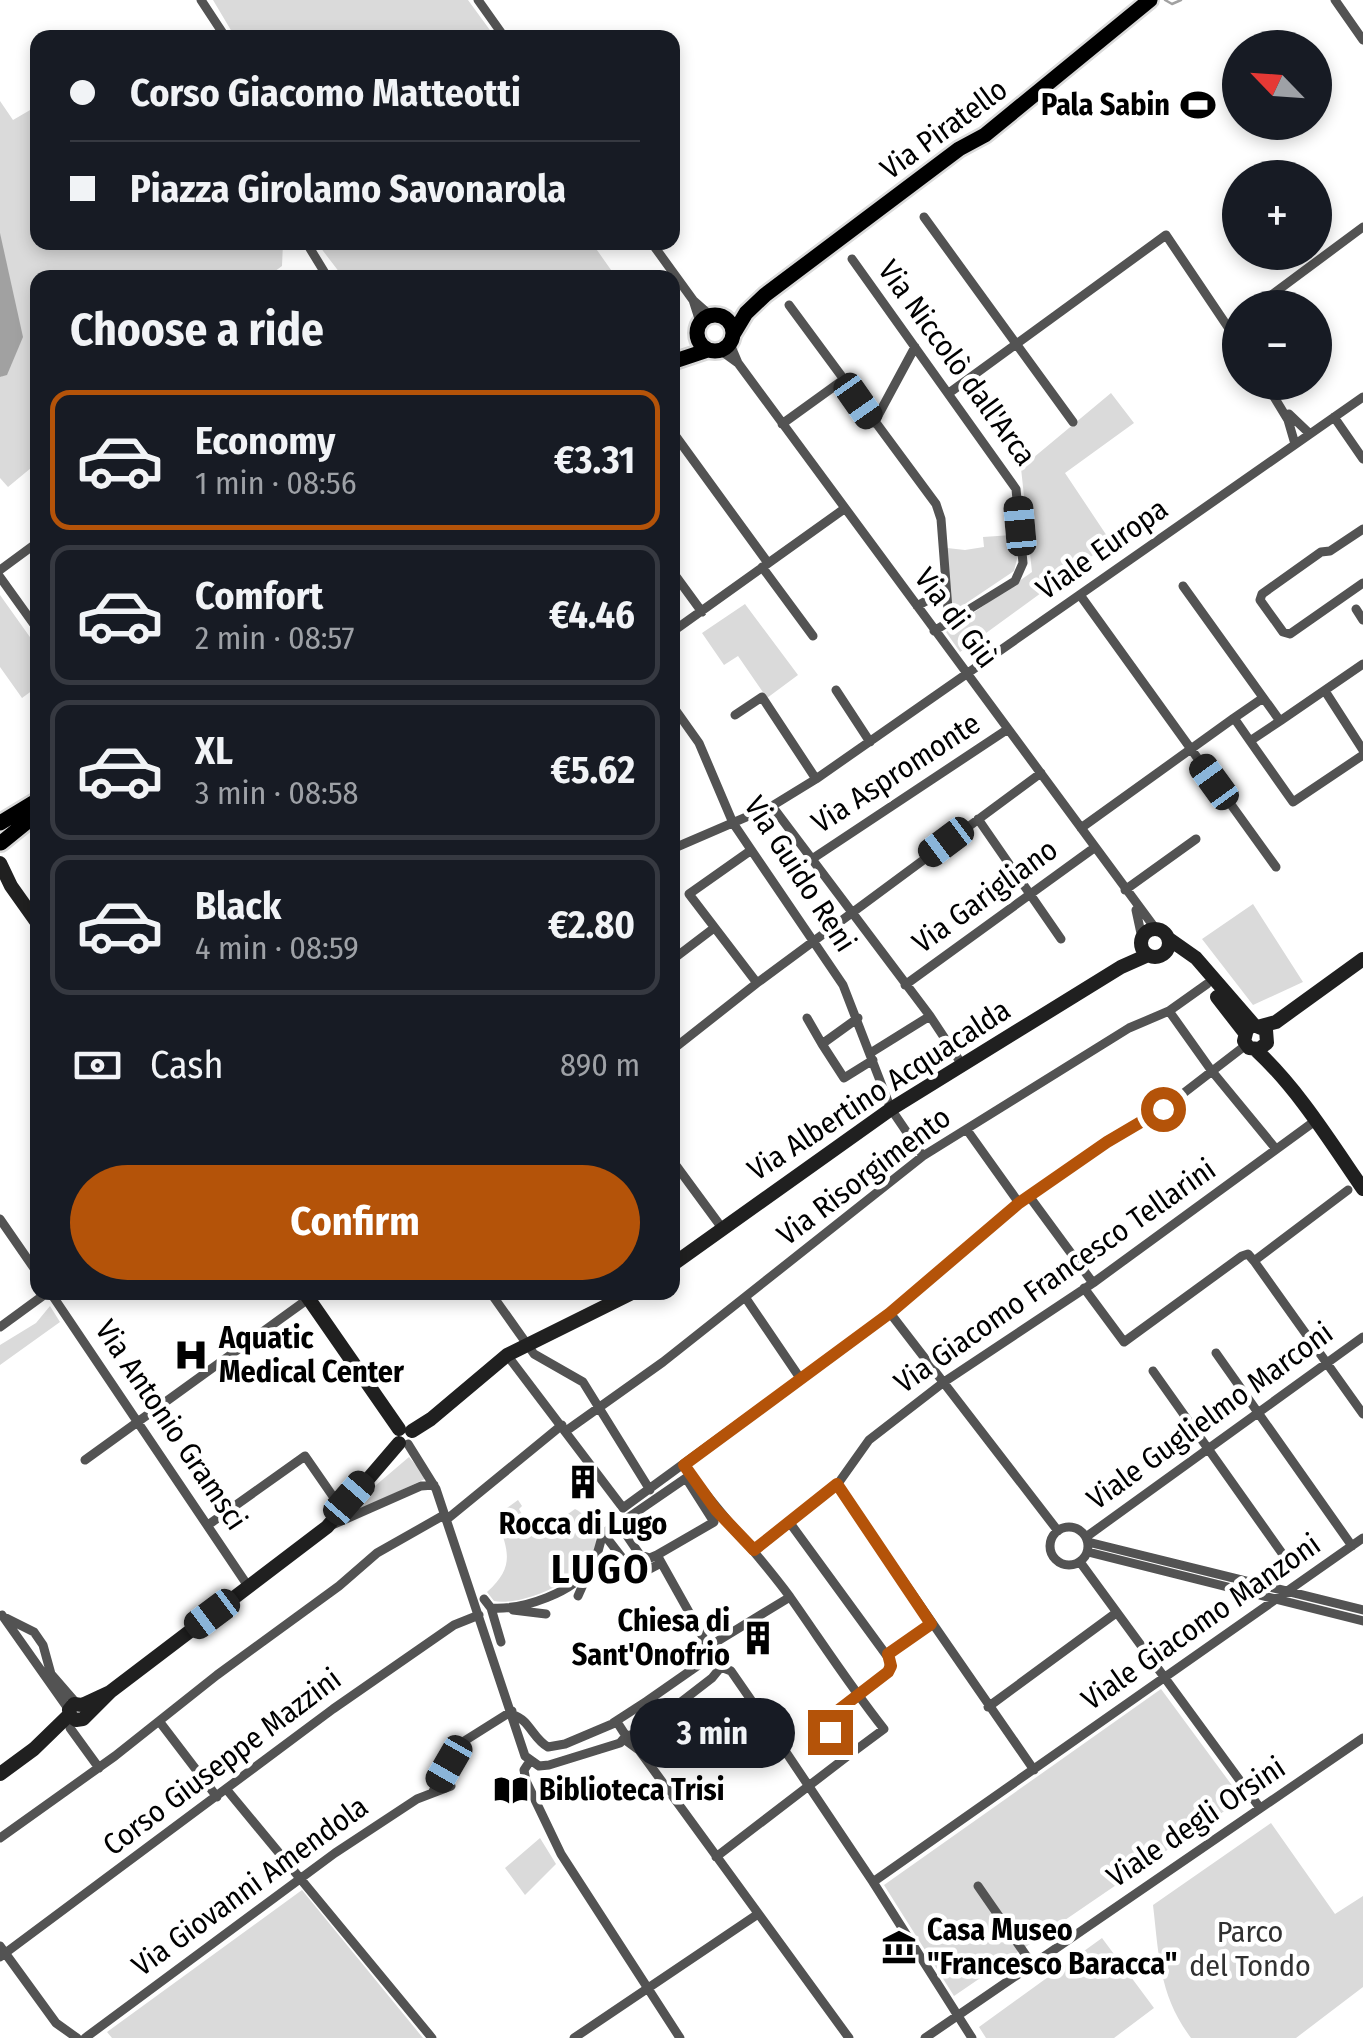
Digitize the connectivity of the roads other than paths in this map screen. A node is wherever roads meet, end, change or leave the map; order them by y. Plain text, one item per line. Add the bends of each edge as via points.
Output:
1 (201, 0) edge
2 (478, 0) edge
3 (1150, 0) edge
4 (1335, 0) edge
5 (221, 30) edge
6 (499, 30) edge
7 (1362, 36) edge
8 (924, 217) dead end
9 (1363, 227) edge
10 (852, 259) dead end
11 (680, 283) edge
12 (1278, 290) edge
13 (765, 295) junction
14 (789, 305) dead end
15 (1222, 318) edge
16 (707, 322) junction
17 (723, 344) junction
18 (1016, 344) junction
19 (914, 346) junction
20 (680, 351) edge
21 (680, 357) edge
22 (843, 380) junction
23 (949, 393) junction
24 (1363, 396) edge
25 (1277, 400) joint
26 (1334, 417) junction
27 (1073, 422) dead end
28 (874, 423) junction
29 (782, 424) junction
30 (1310, 434) junction
31 (680, 443) edge
32 (1295, 444) junction
33 (1363, 459) edge
34 (844, 509) junction
35 (1363, 529) edge
36 (30, 549) edge
37 (765, 565) junction
38 (0, 573) edge
39 (680, 582) edge
40 (1363, 583) edge
41 (1183, 586) dead end
42 (944, 591) junction
43 (1080, 595) junction
44 (916, 606) junction
45 (1356, 608) dead end
46 (702, 612) junction
47 (30, 618) edge
48 (1363, 620) edge
49 (949, 622) junction
50 (680, 627) edge
51 (934, 631) junction
52 (813, 636) dead end
53 (1363, 664) edge
54 (967, 673) junction
55 (836, 690) dead end
56 (1325, 691) junction
57 (1264, 698) junction
58 (735, 715) dead end
59 (680, 716) edge
60 (1234, 718) junction
61 (1280, 721) junction
62 (1008, 729) junction
63 (1250, 741) junction
64 (870, 742) junction
65 (1190, 748) junction
66 (1363, 752) edge
67 (1041, 774) junction
68 (816, 779) junction
69 (30, 805) edge
70 (772, 806) junction
71 (30, 819) edge
72 (978, 819) junction
73 (0, 822) edge
74 (733, 824) junction
75 (1081, 828) junction
76 (1196, 839) dead end
77 (0, 841) edge
78 (680, 846) edge
79 (1094, 848) junction
80 (750, 851) junction
81 (0, 854) edge
82 (812, 859) junction
83 (0, 863) edge
84 (1276, 867) dead end
85 (5, 882) edge
86 (1125, 890) junction
87 (1030, 895) junction
88 (1134, 902) junction
89 (850, 913) junction
90 (30, 914) edge
91 (714, 928) junction
92 (1155, 928) junction
93 (1061, 939) dead end
94 (813, 941) junction
95 (1143, 946) junction
96 (1167, 946) junction
97 (680, 954) edge
98 (1363, 959) edge
99 (757, 983) junction
100 (1208, 984) junction
101 (906, 985) junction
102 (1170, 1011) junction
103 (930, 1016) junction
104 (807, 1018) dead end
105 (858, 1018) junction
106 (1259, 1035) junction
107 (680, 1044) edge
108 (822, 1044) junction
109 (872, 1056) junction
110 (963, 1066) junction
111 (1211, 1070) junction
112 (892, 1108) junction
113 (1315, 1120) junction
114 (967, 1130) junction
115 (1276, 1149) junction
116 (923, 1156) junction
117 (680, 1171) edge
118 (1356, 1189) edge
119 (1030, 1196) junction
120 (1019, 1203) junction
121 (0, 1219) edge
122 (722, 1228) junction
123 (680, 1259) edge
124 (1254, 1261) junction
125 (30, 1262) edge
126 (1089, 1286) junction
127 (745, 1298) junction
128 (37, 1300) edge
129 (55, 1300) edge
130 (301, 1300) edge
131 (309, 1300) edge
132 (495, 1300) edge
133 (619, 1300) edge
134 (890, 1313) junction
135 (0, 1326) edge
136 (1363, 1336) edge
137 (526, 1345) junction
138 (1216, 1352) dead end
139 (507, 1354) junction
140 (1326, 1363) junction
141 (1153, 1371) dead end
142 (800, 1378) junction
143 (944, 1382) junction
144 (597, 1409) junction
145 (1258, 1412) junction
146 (1363, 1414) edge
147 (140, 1421) junction
148 (564, 1428) junction
149 (405, 1437) junction
150 (1208, 1448) junction
151 (85, 1460) dead end
152 (684, 1465) junction
153 (434, 1484) junction
154 (837, 1484) junction
155 (650, 1490) junction
156 (342, 1508) junction
157 (623, 1508) junction
158 (725, 1516) junction
159 (446, 1520) junction
160 (714, 1522) junction
161 (790, 1523) junction
162 (619, 1524) junction
163 (208, 1525) junction
164 (328, 1527) junction
165 (1058, 1531) junction
166 (603, 1532) junction
167 (1363, 1538) edge
168 (1087, 1544) junction
169 (1352, 1546) junction
170 (754, 1550) junction
171 (659, 1559) junction
172 (1080, 1562) junction
173 (1289, 1563) dead end
174 (591, 1567) junction
175 (630, 1568) dead end
176 (644, 1572) dead end
177 (248, 1586) junction
178 (1290, 1591) junction
179 (578, 1596) dead end
180 (790, 1597) junction
181 (1278, 1599) junction
182 (506, 1609) junction
183 (1363, 1610) edge
184 (1116, 1613) junction
185 (1, 1614) edge
186 (546, 1614) dead end
187 (479, 1615) junction
188 (1363, 1621) edge
189 (931, 1624) junction
190 (23, 1626) junction
191 (14, 1636) junction
192 (501, 1642) dead end
193 (710, 1651) junction
194 (44, 1654) junction
195 (888, 1654) junction
196 (31, 1658) junction
197 (726, 1669) junction
198 (49, 1676) junction
199 (1164, 1680) junction
200 (858, 1695) junction
201 (647, 1701) junction
202 (988, 1707) junction
203 (512, 1713) junction
204 (76, 1714) junction
205 (659, 1719) junction
206 (159, 1721) junction
207 (613, 1723) junction
208 (625, 1737) junction
209 (1363, 1738) edge
210 (849, 1756) junction
211 (530, 1760) junction
212 (99, 1768) junction
213 (1034, 1770) junction
214 (0, 1774) edge
215 (451, 1786) dead end
216 (810, 1788) junction
217 (227, 1790) junction
218 (432, 1793) junction
219 (217, 1797) junction
220 (1260, 1808) junction
221 (0, 1838) edge
222 (716, 1857) junction
223 (301, 1878) junction
224 (873, 1882) junction
225 (978, 1886) dead end
226 (758, 1914) junction
227 (2, 1952) edge
228 (1032, 1964) junction
229 (646, 1988) junction
230 (958, 2015) junction
231 (96, 2029) junction
232 (81, 2038) edge
233 (104, 2038) edge
234 (432, 2038) edge
235 (574, 2038) edge
236 (680, 2038) edge
237 (849, 2038) edge
238 (925, 2038) edge
239 (972, 2038) edge

1 - 5 street
2 - 6 street
3 - 13 main road, Via Piratello via 985,135
4 - 7 street
8 - 18 street
9 - 12 street
10 - 19 street, Via Niccolò dall'Arca
11 - 16 street
13 - 16 main road, Via Piratello
13 - 17 main road, Via Piratello
14 - 22 street
15 - 18 street via 1166,235
16 - 17 main road
16 - 17 main road via 730,322
16 - 20 main road, Via Piratello
17 - 21 main road, Via Piratello
17 - 29 street, Via di Giù
18 - 23 street
18 - 27 street
19 - 23 street, Via Niccolò dall'Arca
19 - 28 street
22 - 28 street
22 - 29 street
23 - 49 street, Via Niccolò dall'Arca via 1016,489 1023,563 1015,581
24 - 26 street, Viale Europa
25 - 30 street
25 - 32 street
26 - 30 street, Viale Europa
26 - 33 street
28 - 42 street via 940,512
29 - 34 street, Via di Giù
30 - 32 street, Viale Europa
31 - 37 street
32 - 43 street, Viale Europa
34 - 37 street
34 - 44 street, Via di Giù
35 - 40 street via 1260,598 1285,634 1292,634
36 - 38 street
37 - 46 street
37 - 52 street
38 - 47 street
39 - 46 street
41 - 57 street
42 - 44 street
42 - 49 street
43 - 54 street, Viale Europa
43 - 65 street
44 - 51 street, Via di Giù
45 - 48 street
46 - 50 street
49 - 51 street, Via Niccolò dall'Arca
51 - 54 street, Via di Giù
53 - 56 street
54 - 62 street, Via di Giù
54 - 64 street, Viale Europa
55 - 64 street
56 - 61 street
56 - 66 street
57 - 60 street
57 - 61 street
58 - 68 street via 762,697
59 - 74 street, Via Guido Reni via 699,743
60 - 63 street
60 - 65 street
61 - 63 street
62 - 67 street, Via di Giù
62 - 82 street, Via Aspromonte
63 - 66 street via 1293,802
64 - 68 street, Viale Europa
65 - 75 street
65 - 84 street
67 - 72 street
67 - 75 street, Via di Giù
68 - 70 street, Viale Europa
69 - 73 main road
70 - 74 street, Viale Europa
70 - 82 street
71 - 77 main road
72 - 87 street
72 - 89 street
74 - 78 street, Viale Europa
74 - 80 street, Via Guido Reni
75 - 79 street, Via di Giù
76 - 86 street
77 - 81 main road
79 - 86 street, Via di Giù
79 - 87 street, Via Garigliano
80 - 91 street via 689,894
80 - 94 street, Via Guido Reni
82 - 89 street
83 - 85 main road
85 - 90 main road
86 - 88 street, Via di Giù
87 - 93 street
87 - 101 street, Via Garigliano
88 - 92 street, Via di Giù
88 - 95 street, Via di Giù
89 - 94 street
89 - 101 street
91 - 97 street
91 - 99 street
92 - 95 main road, Via Albertino Acquacalda
92 - 96 main road via 1164,931
94 - 99 street
94 - 105 street, Via Guido Reni
95 - 96 main road via 1157,957
95 - 110 main road, Via Albertino Acquacalda via 1121,967
96 - 100 main road
96 - 106 main road via 1196,958
98 - 106 main road
99 - 107 street
100 - 102 street, Via Risorgimento
100 - 106 main road
101 - 103 street
102 - 111 street
102 - 114 street, Via Risorgimento via 1129,1028
103 - 109 street
103 - 110 street
104 - 108 street
105 - 108 street
105 - 109 street, Via Guido Reni
106 - 111 street
106 - 113 main road via 1272,1065
108 - 109 street via 844,1078
109 - 112 street, Via Guido Reni
110 - 112 main road, Via Albertino Acquacalda
111 - 115 street
111 - 119 street
112 - 116 street, Via Guido Reni
112 - 122 main road, Via Albertino Acquacalda
113 - 115 street, Via Giacomo Francesco Tellarini
113 - 118 main road
114 - 116 street, Via Risorgimento
114 - 120 street
115 - 126 street, Via Giacomo Francesco Tellarini
116 - 127 street, Via Risorgimento
117 - 122 street
118 - 124 street
119 - 120 street
119 - 126 street
120 - 134 street
121 - 125 street
122 - 123 main road, Via Albertino Acquacalda
124 - 126 street via 1242,1256 1124,1342
124 - 140 street
126 - 143 street, Via Giacomo Francesco Tellarini
127 - 142 street
127 - 144 street, Via Risorgimento
128 - 135 street
129 - 147 street, Via Antonio Gramsci
130 - 147 street
131 - 149 main road
132 - 137 street
133 - 137 main road
134 - 142 street
134 - 143 street
136 - 140 street, Viale Guglielmo Marconi
137 - 139 main road
137 - 144 street via 582,1382
138 - 145 street
139 - 148 street
139 - 149 main road
140 - 145 street, Viale Guglielmo Marconi
140 - 146 street
141 - 150 street
142 - 152 street
143 - 154 street, Via Giacomo Francesco Tellarini via 869,1440
143 - 165 street
144 - 148 street, Via Risorgimento
144 - 155 street
145 - 150 street, Viale Guglielmo Marconi
145 - 169 street
147 - 151 street
147 - 163 street, Via Antonio Gramsci
148 - 157 street
148 - 159 street, Via Risorgimento
149 - 153 street
149 - 156 main road
150 - 168 street, Viale Guglielmo Marconi
150 - 173 street
152 - 155 street
152 - 158 street
153 - 159 street
153 - 164 street
154 - 161 street, Via Giacomo Francesco Tellarini
154 - 189 street
155 - 157 street
156 - 163 street via 305,1456
156 - 164 main road
157 - 162 street
158 - 160 street
158 - 170 street
159 - 187 street
159 - 206 street, Via Risorgimento via 377,1553
160 - 162 street via 686,1478
160 - 171 street
161 - 170 street, Via Giacomo Francesco Tellarini
161 - 195 street
162 - 166 street
162 - 171 street via 640,1556
163 - 177 street, Via Antonio Gramsci
164 - 177 main road
165 - 168 street via 1070,1527
165 - 172 street via 1051,1542 1055,1559
166 - 174 street
166 - 175 street
167 - 169 street, Viale Giacomo Manzoni
168 - 172 street
168 - 178 street
168 - 181 street
169 - 178 street, Viale Giacomo Manzoni
170 - 180 street
171 - 176 street
171 - 193 street
172 - 184 street
174 - 179 street
174 - 182 street via 570,1586
177 - 204 main road
178 - 181 street, Viale Giacomo Manzoni
178 - 183 street
180 - 193 street
180 - 200 street
181 - 188 street
181 - 199 street, Viale Giacomo Manzoni
182 - 186 street
182 - 192 street via 487,1604
184 - 199 street
184 - 202 street
185 - 190 street
185 - 191 street
187 - 203 street
187 - 217 street, Corso Giuseppe Mazzini via 454,1625
189 - 195 street
189 - 202 street
190 - 191 street
190 - 194 street via 34,1632
191 - 196 street
193 - 197 street
193 - 201 street
194 - 196 street
194 - 198 street
195 - 200 street via 890,1669
196 - 198 street
197 - 205 street
197 - 216 street
198 - 204 street
199 - 213 street, Viale Giacomo Manzoni
199 - 220 street
200 - 210 street via 823,1722
200 - 210 street via 884,1729
201 - 205 street
201 - 207 street
202 - 213 street
203 - 207 street via 548,1747
203 - 211 street
203 - 218 street via 450,1750
204 - 212 street
204 - 214 main road
205 - 208 street
206 - 212 street, Via Risorgimento
206 - 219 street
207 - 208 street
208 - 211 street via 572,1761 539,1766
208 - 222 street
209 - 220 street, Viale degli Orsini
210 - 216 street
211 - 229 street via 526,1781 561,1854
212 - 221 street, Via Risorgimento
213 - 224 street, Viale Giacomo Manzoni
215 - 218 street, Via Giovanni Amendola
216 - 222 street
216 - 224 street
217 - 219 street, Corso Giuseppe Mazzini
217 - 223 street
218 - 223 street, Via Giovanni Amendola
219 - 227 street, Corso Giuseppe Mazzini
220 - 228 street, Viale degli Orsini
222 - 226 street
223 - 231 street, Via Giovanni Amendola
223 - 234 street
224 - 230 street
225 - 228 street
226 - 229 street
226 - 237 street
227 - 232 street via 56,2023
228 - 230 street, Viale degli Orsini
229 - 235 street
229 - 236 street
230 - 238 street, Viale degli Orsini
230 - 239 street
231 - 232 street, Via Giovanni Amendola
231 - 233 street

